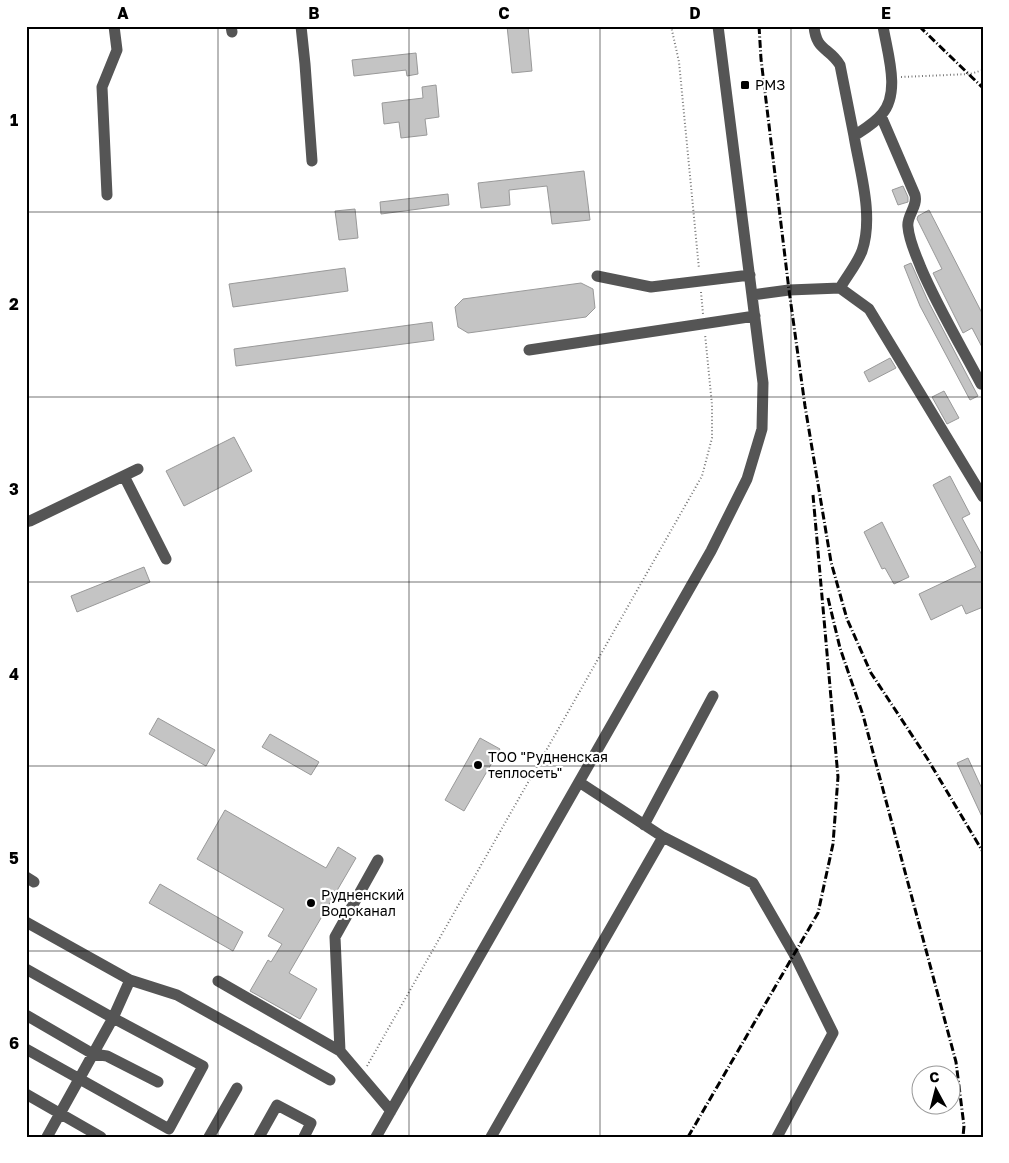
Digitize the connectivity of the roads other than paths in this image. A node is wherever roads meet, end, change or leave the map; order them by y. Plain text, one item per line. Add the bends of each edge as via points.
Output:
1 (114, 26) edge
2 (301, 26) edge
3 (718, 26) edge
4 (814, 26) edge
5 (883, 26) edge
6 (881, 116) junction
7 (854, 136) junction
8 (312, 161) dead end
9 (107, 195) dead end
10 (750, 275) junction
11 (597, 276) dead end
12 (840, 288) junction
13 (752, 295) junction
14 (755, 316) junction
15 (530, 350) dead end
16 (981, 384) dead end
17 (138, 469) dead end
18 (124, 476) junction
19 (983, 497) edge
20 (26, 522) edge
21 (166, 559) dead end
22 (713, 696) dead end
23 (579, 782) junction
24 (644, 825) junction
25 (663, 837) junction
26 (378, 860) dead end
27 (26, 922) edge
28 (26, 968) edge
29 (130, 980) junction
30 (218, 982) dead end
31 (26, 1015) edge
32 (113, 1018) junction
33 (26, 1049) edge
34 (340, 1051) junction
35 (93, 1054) junction
36 (79, 1079) junction
37 (330, 1080) dead end
38 (158, 1082) dead end
39 (236, 1088) dead end
40 (26, 1094) edge
41 (391, 1111) junction
42 (60, 1113) junction
43 (48, 1137) edge
44 (102, 1137) edge
45 (209, 1137) edge
46 (259, 1137) edge
47 (304, 1137) edge
48 (376, 1137) edge
49 (491, 1137) edge
50 (777, 1137) edge

1 - 9 street via 117,50 102,87
2 - 8 street
3 - 10 street
4 - 7 street via 815,40 840,65
5 - 6 street via 891,90 888,105
6 - 7 street
6 - 16 street via 915,194 915,205 908,221 913,248 930,288
7 - 12 street via 867,215 866,230 861,252
10 - 11 street via 651,287
10 - 13 street
12 - 13 street
12 - 19 street via 869,308
13 - 14 street
14 - 15 street
14 - 23 street via 763,383 762,429 748,479 711,552
17 - 18 street
18 - 20 street
18 - 21 street
22 - 24 street
23 - 24 street
23 - 41 street
24 - 25 street
25 - 49 street
25 - 50 street via 753,883 794,954 833,1033
26 - 34 street via 335,937
27 - 29 street
28 - 32 street
29 - 32 street
29 - 37 street via 177,995
30 - 34 street
31 - 35 street
32 - 35 street
32 - 36 street via 204,1066 168,1129
33 - 36 street
34 - 41 street
35 - 36 street
35 - 38 street via 107,1056
36 - 42 street
39 - 45 street
40 - 42 street
41 - 48 street
42 - 43 street
42 - 44 street
46 - 47 street via 277,1105 311,1123

